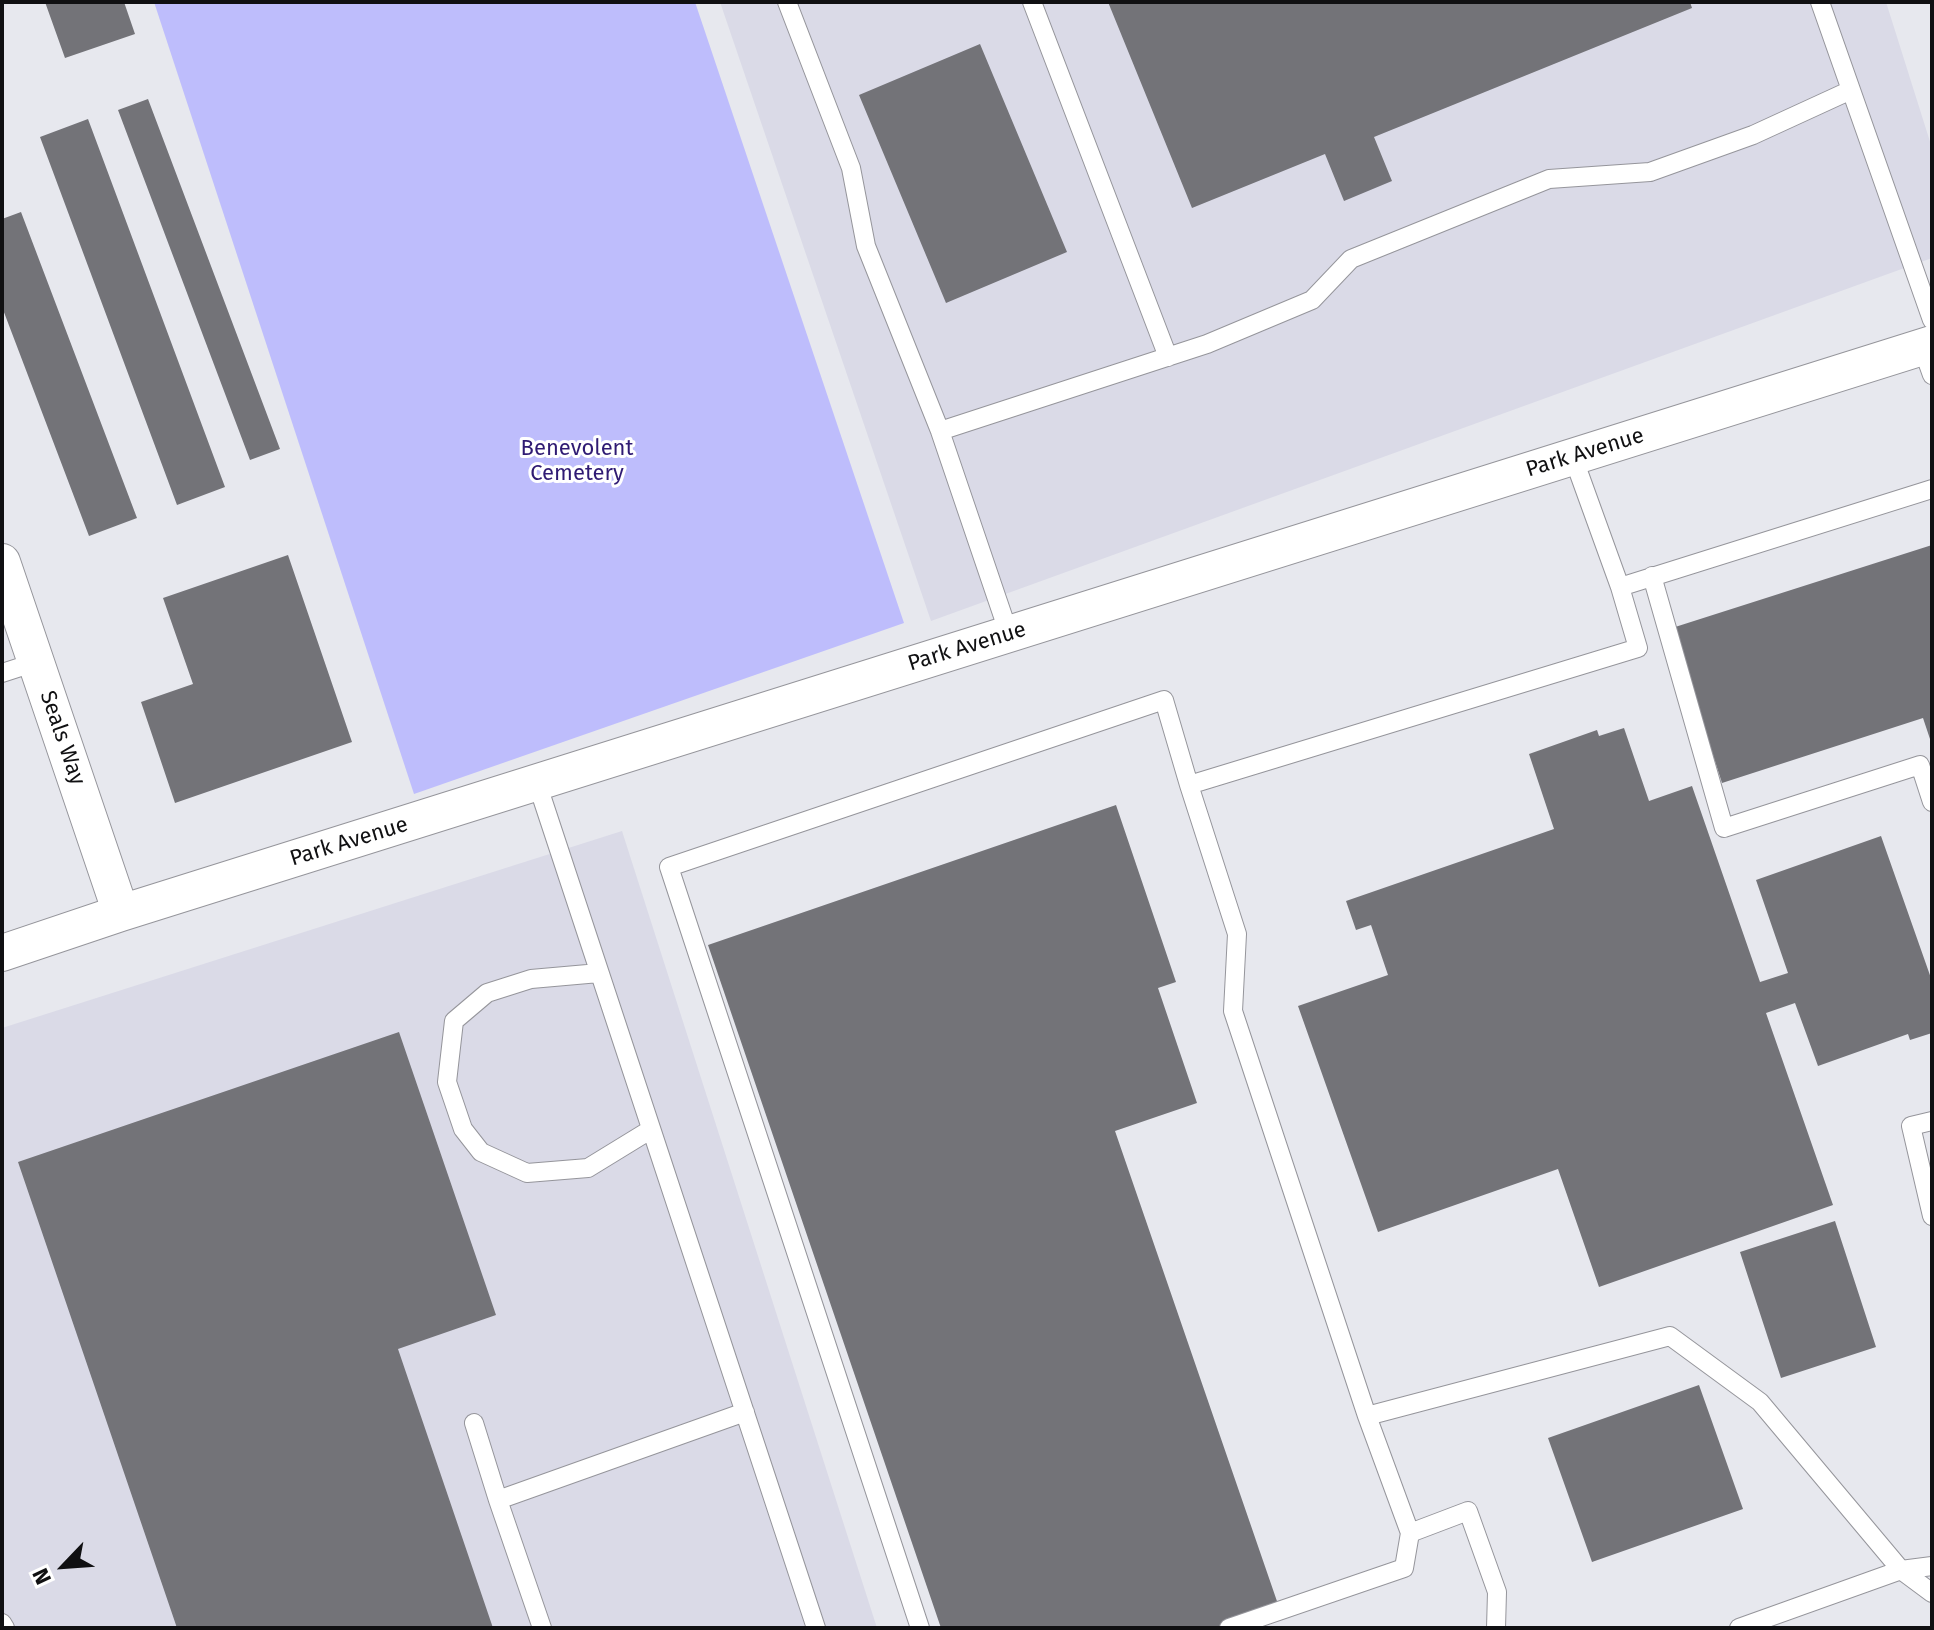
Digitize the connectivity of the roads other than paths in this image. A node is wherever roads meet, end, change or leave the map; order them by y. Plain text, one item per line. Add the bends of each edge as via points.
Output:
1 (787, 2) edge
2 (1032, 2) edge
3 (1820, 2) edge
4 (1851, 90) junction
5 (1930, 346) edge
6 (1168, 357) junction
7 (940, 431) junction
8 (1573, 457) junction
9 (1932, 489) edge
10 (2, 562) edge
11 (1652, 576) junction
12 (1620, 587) junction
13 (1009, 634) junction
14 (36, 662) junction
15 (2, 673) edge
16 (537, 783) junction
17 (1189, 785) junction
18 (1932, 802) edge
19 (121, 913) junction
20 (2, 953) edge
21 (599, 973) junction
22 (1932, 1121) edge
23 (650, 1130) junction
24 (1932, 1216) edge
25 (745, 1412) junction
26 (1367, 1416) junction
27 (474, 1423) dead end
28 (498, 1500) junction
29 (1410, 1533) junction
30 (1932, 1566) edge
31 (1901, 1570) junction
32 (1932, 1593) edge
33 (542, 1628) edge
34 (816, 1628) edge
35 (920, 1628) edge
36 (1229, 1628) edge
37 (1496, 1628) edge
38 (1739, 1628) edge

1 - 7 lane via 851,168 866,246
2 - 6 lane
3 - 4 lane
4 - 5 lane
4 - 6 lane via 1753,135 1650,172 1549,179 1351,259 1312,300
5 - 8 street, Park Avenue
6 - 7 lane
7 - 13 lane
8 - 12 lane
8 - 13 street, Park Avenue
9 - 11 lane
10 - 14 street, Seals Way
11 - 12 lane
11 - 18 lane via 1724,828 1920,765
12 - 17 lane via 1638,648
13 - 16 street, Park Avenue
14 - 15 lane
14 - 19 street, Seals Way
16 - 19 street, Park Avenue
16 - 21 lane
17 - 26 lane via 1237,934 1233,1011
17 - 35 lane via 1164,700 669,867
19 - 20 street, Park Avenue
21 - 23 lane
21 - 23 lane via 531,979 487,993 454,1021 447,1082 463,1129 481,1152 527,1173 588,1168
22 - 24 lane via 1911,1126
23 - 25 lane
25 - 28 lane
25 - 34 lane
26 - 29 lane
26 - 31 lane via 1670,1336 1760,1402
27 - 28 lane
28 - 33 lane
29 - 36 lane via 1404,1568
29 - 37 lane via 1468,1511 1497,1592
30 - 31 lane
31 - 32 lane
31 - 38 lane

